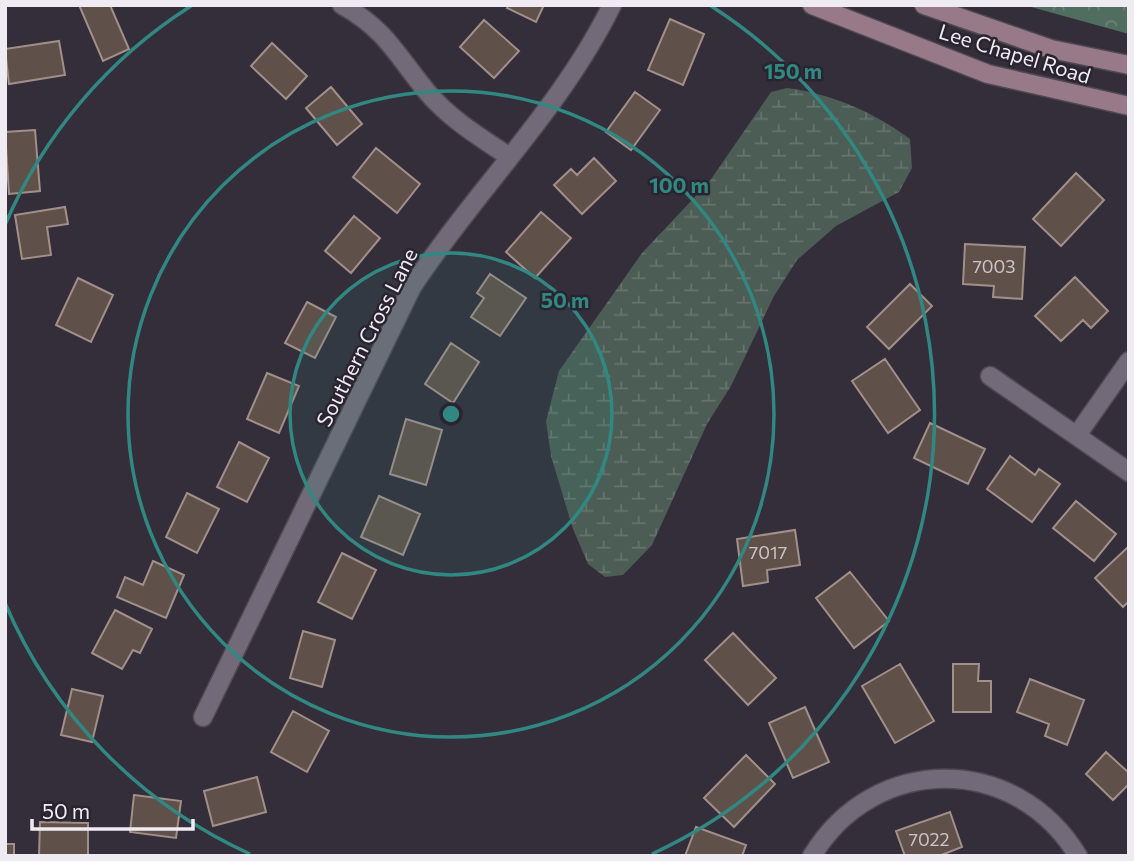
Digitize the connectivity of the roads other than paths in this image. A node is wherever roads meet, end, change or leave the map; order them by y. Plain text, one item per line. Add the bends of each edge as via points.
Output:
1 (341, 5) edge
2 (612, 5) edge
3 (812, 5) edge
4 (924, 5) edge
5 (1129, 65) edge
6 (1129, 106) edge
7 (508, 156) junction
8 (1129, 361) edge
9 (990, 376) dead end
10 (1077, 435) junction
11 (1129, 472) edge
12 (203, 717) dead end
13 (812, 856) edge
14 (1078, 856) edge

1 - 7 street via 395,46 450,116
2 - 7 street, Southern Cross Lane via 572,76
3 - 6 main road, Lee Chapel Road via 988,74
4 - 5 main road, Lee Chapel Road via 1051,49
7 - 12 street, Southern Cross Lane via 412,287
8 - 10 street
9 - 10 street
10 - 11 street
13 - 14 street via 836,824 866,799 904,783 933,778 983,783 1015,795 1044,814

